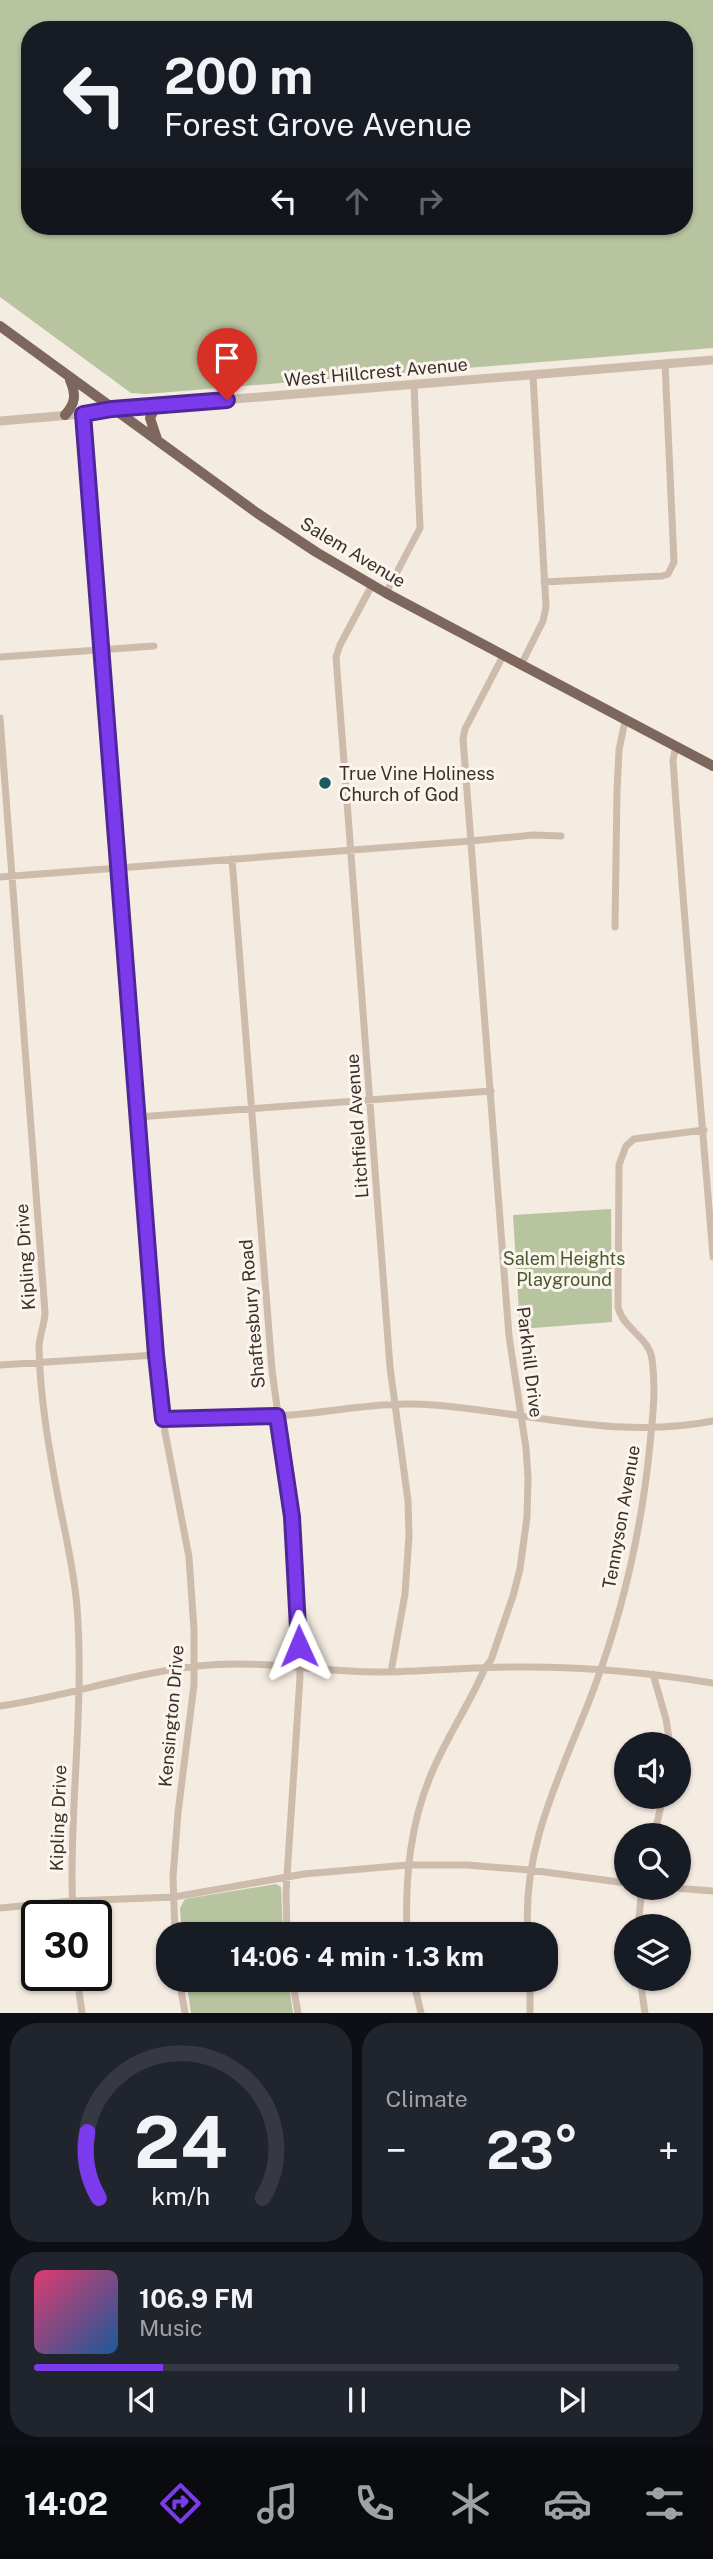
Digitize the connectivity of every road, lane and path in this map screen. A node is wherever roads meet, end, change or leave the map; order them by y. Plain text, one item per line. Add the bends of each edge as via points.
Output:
1 (0, 326) edge
2 (713, 360) edge
3 (665, 363) junction
4 (533, 375) junction
5 (68, 377) junction
6 (414, 384) junction
7 (156, 406) junction
8 (112, 409) junction
9 (83, 414) junction
10 (65, 415) junction
11 (0, 421) edge
12 (156, 439) junction
13 (544, 582) junction
14 (372, 585) junction
15 (386, 593) junction
16 (154, 646) dead end
17 (102, 649) junction
18 (503, 656) junction
19 (0, 657) edge
20 (521, 665) junction
21 (0, 718) edge
22 (625, 721) junction
23 (676, 746) junction
24 (713, 766) edge
25 (561, 835) dead end
26 (471, 841) junction
27 (351, 850) junction
28 (232, 859) junction
29 (119, 868) junction
30 (12, 876) junction
31 (0, 877) edge
32 (615, 927) dead end
33 (491, 1091) junction
34 (371, 1100) junction
35 (251, 1109) junction
36 (138, 1117) junction
37 (704, 1130) junction
38 (713, 1257) edge
39 (156, 1355) junction
40 (40, 1362) junction
41 (0, 1365) edge
42 (396, 1403) junction
43 (277, 1416) junction
44 (521, 1417) junction
45 (163, 1419) junction
46 (713, 1421) edge
47 (652, 1426) junction
48 (194, 1666) junction
49 (299, 1668) junction
50 (485, 1668) junction
51 (600, 1669) junction
52 (391, 1672) junction
53 (653, 1674) junction
54 (713, 1683) edge
55 (80, 1690) junction
56 (0, 1706) edge
57 (668, 1732) edge
58 (408, 1865) junction
59 (530, 1870) junction
60 (286, 1877) junction
61 (614, 1881) edge
62 (691, 1889) edge
63 (713, 1891) edge
64 (174, 1898) junction
65 (72, 1900) edge
66 (106, 1900) edge
67 (21, 1906) edge
68 (0, 1908) edge
69 (175, 1922) edge
70 (287, 1922) edge
71 (407, 1922) edge
72 (528, 1922) edge
73 (79, 1991) edge
74 (642, 1991) edge
75 (181, 1992) edge
76 (294, 1992) edge
77 (416, 1992) edge
78 (530, 1992) edge
79 (82, 2013) edge
80 (185, 2013) edge
81 (298, 2013) edge
82 (421, 2013) edge
83 (530, 2013) edge
84 (645, 2013) edge

1 - 5 main road, Salem Avenue
2 - 3 street, West Hillcrest Avenue
3 - 4 street, West Hillcrest Avenue
3 - 13 street via 672,569 662,576
4 - 6 street, West Hillcrest Avenue
4 - 13 street
5 - 8 main road, Salem Avenue
5 - 10 main road via 75,401
6 - 7 street, West Hillcrest Avenue
6 - 15 street via 420,528
7 - 8 street, West Hillcrest Avenue
7 - 12 main road via 150,418
8 - 9 street, West Hillcrest Avenue
8 - 12 main road, Salem Avenue
9 - 10 street, West Hillcrest Avenue
9 - 17 street, Kensington Drive
10 - 11 street, West Hillcrest Avenue
12 - 14 main road, Salem Avenue via 257,513
13 - 20 street via 546,607
14 - 15 main road, Salem Avenue
14 - 27 street, Litchfield Avenue via 337,654
15 - 18 main road, Salem Avenue
16 - 17 street
17 - 19 street
17 - 29 street, Kensington Drive
18 - 20 main road, Salem Avenue
18 - 26 street, Parkhill Drive via 463,734
20 - 22 main road, Salem Avenue
21 - 30 street, Kipling Drive
22 - 23 main road, Salem Avenue
22 - 32 street via 617,791
23 - 24 main road, Salem Avenue
23 - 37 street via 673,760 682,898
25 - 26 street
26 - 27 street
26 - 33 street, Parkhill Drive
27 - 28 street
27 - 34 street, Litchfield Avenue
28 - 29 street
28 - 35 street, Shaftesbury Road
29 - 30 street
29 - 36 street, Kensington Drive
30 - 31 street
30 - 40 street, Kipling Drive via 46,1312
33 - 34 street
33 - 44 street, Parkhill Drive via 509,1336
34 - 35 street
34 - 42 street, Litchfield Avenue
35 - 36 street
35 - 43 street, Shaftesbury Road
36 - 39 street, Kensington Drive
37 - 38 street
37 - 47 street, Tennyson Avenue via 634,1139 619,1165 618,1307 622,1319 651,1354
39 - 40 street
39 - 45 street, Kensington Drive
40 - 41 street
40 - 55 street, Kipling Drive via 53,1470 75,1581
42 - 43 street
42 - 44 street
42 - 52 street, Litchfield Avenue via 409,1536 405,1594
43 - 45 street
43 - 49 street, Shaftesbury Road via 292,1517
44 - 47 street
44 - 50 street, Parkhill Drive via 528,1478 524,1546 506,1620
45 - 48 street, Kensington Drive via 189,1557
46 - 47 street
47 - 51 street, Tennyson Avenue via 638,1533
48 - 49 street
48 - 55 street
48 - 64 street, Kensington Drive via 177,1813
49 - 52 street
49 - 60 street, Shaftesbury Road
50 - 51 street
50 - 52 street
50 - 58 street, Parkhill Drive via 425,1789
51 - 53 street
51 - 59 street, Tennyson Avenue via 541,1824
53 - 54 street
53 - 57 street
55 - 56 street
55 - 65 street, Kipling Drive
58 - 59 street
58 - 60 street
58 - 71 street, Parkhill Drive
59 - 61 street
59 - 72 street, Tennyson Avenue
60 - 64 street
60 - 70 street, Shaftesbury Road
62 - 63 street
64 - 66 street
64 - 69 street, Kensington Drive
67 - 68 street
73 - 79 street
74 - 84 street
75 - 80 street
76 - 81 street
77 - 82 street
78 - 83 street

